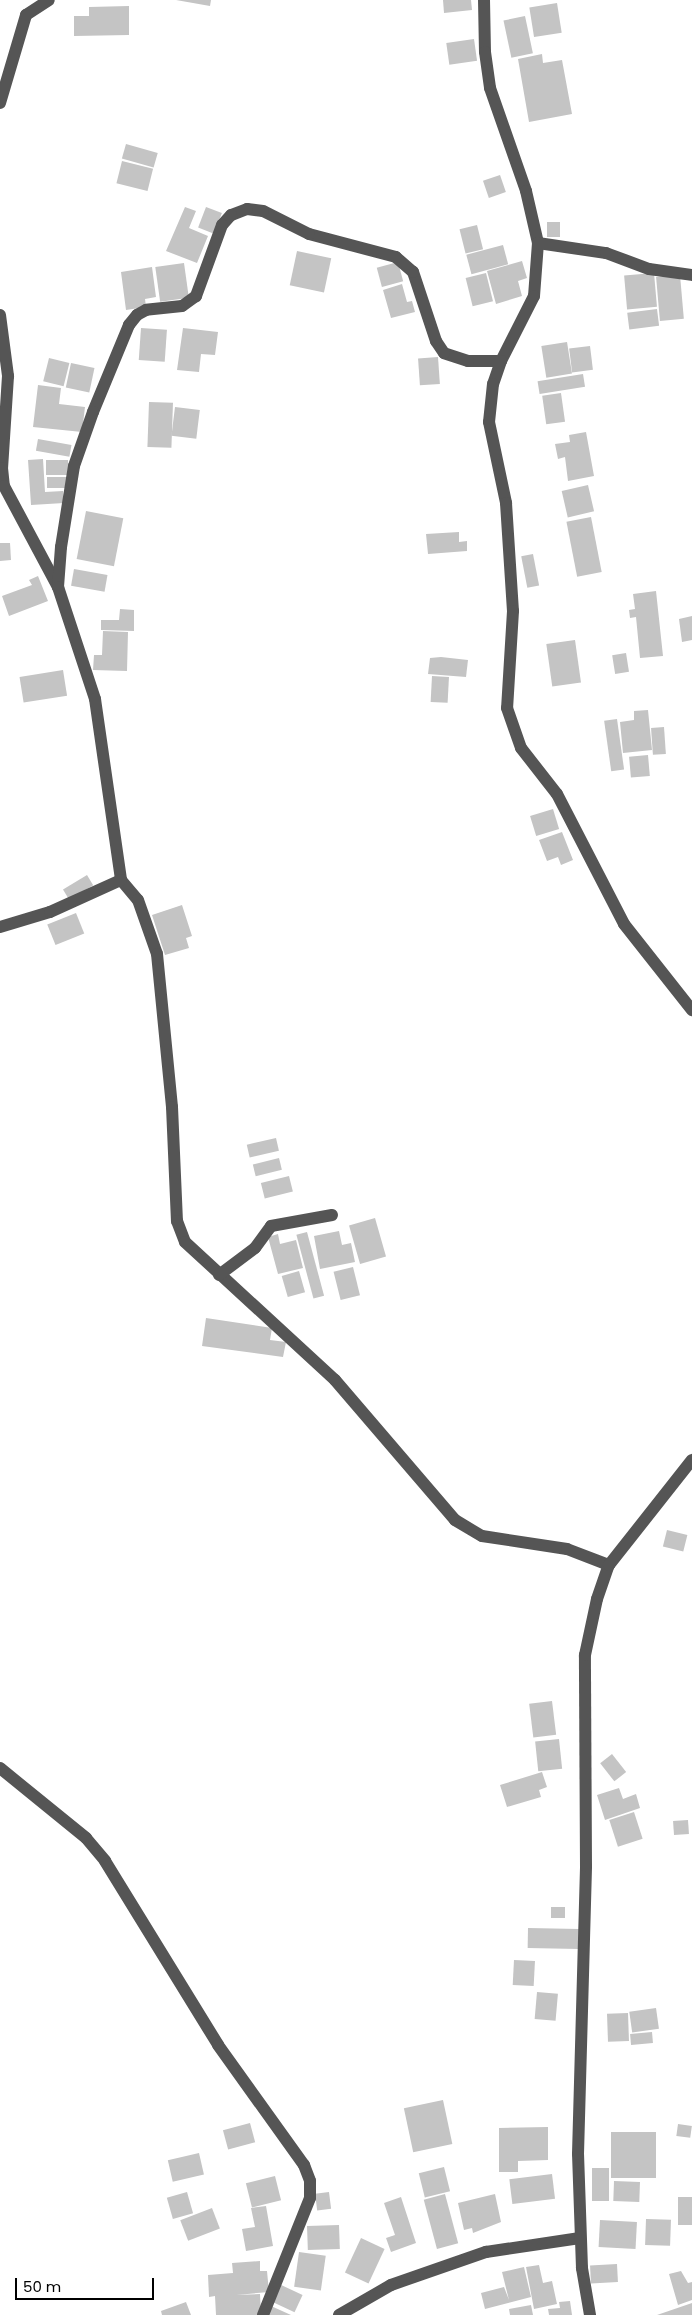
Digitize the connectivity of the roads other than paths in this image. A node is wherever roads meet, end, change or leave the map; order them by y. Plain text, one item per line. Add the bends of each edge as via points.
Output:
1 (49, 0) edge
2 (485, 0) edge
3 (495, 0) edge
4 (0, 103) edge
5 (538, 243) junction
6 (692, 275) edge
7 (0, 315) edge
8 (501, 361) junction
9 (58, 587) junction
10 (121, 880) junction
11 (0, 927) edge
12 (692, 1010) edge
13 (332, 1215) dead end
14 (219, 1276) junction
15 (692, 1460) edge
16 (609, 1566) junction
17 (0, 1768) edge
18 (580, 2238) junction
19 (263, 2315) edge
20 (339, 2315) edge
21 (590, 2315) edge

1 - 4 street via 38,5 23,22
2 - 3 street
2 - 5 street via 485,52 490,88 526,191
5 - 6 street via 606,254 649,270
5 - 8 street via 534,296
7 - 9 street via 8,376 2,468 4,486
8 - 9 street via 468,361 444,353 436,341 413,272 396,257 309,234 263,211 247,209 231,215 222,225 196,296 182,306 146,310 136,315 129,325 74,466
8 - 12 street via 489,422 506,503 513,611 507,708 514,732 521,748 557,794 624,924
9 - 10 street via 95,700
10 - 11 street via 58,909
10 - 14 street via 138,900 157,954 172,1107 178,1226 185,1242
13 - 14 street via 271,1226 255,1248
14 - 16 street via 335,1380 455,1520 482,1536 567,1549
15 - 16 street
16 - 18 street via 597,1599 585,1655 586,1866 578,2154
17 - 19 street via 86,1838 105,1861 218,2044 304,2165 310,2181 310,2198
18 - 20 street via 486,2252 391,2285
18 - 21 street

